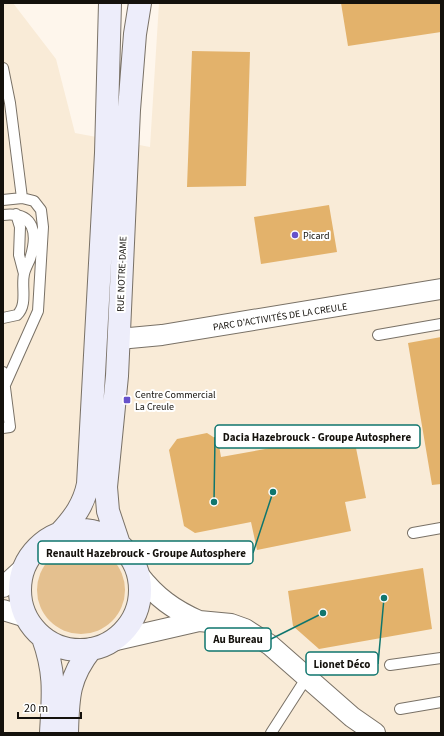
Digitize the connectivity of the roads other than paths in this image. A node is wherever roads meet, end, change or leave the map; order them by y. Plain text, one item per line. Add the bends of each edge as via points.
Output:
1 (110, 3) edge
2 (140, 3) edge
3 (3, 68) edge
4 (22, 198) junction
5 (3, 200) edge
6 (3, 215) edge
7 (441, 289) edge
8 (3, 318) edge
9 (441, 324) edge
10 (378, 335) dead end
11 (119, 339) junction
12 (3, 372) edge
13 (5, 385) junction
14 (3, 428) edge
15 (440, 530) edge
16 (60, 533) junction
17 (412, 533) dead end
18 (119, 544) junction
19 (24, 568) junction
20 (139, 575) junction
21 (3, 586) edge
22 (3, 610) edge
23 (26, 617) junction
24 (199, 621) junction
25 (43, 638) junction
26 (112, 641) junction
27 (91, 649) junction
28 (441, 658) edge
29 (390, 665) dead end
30 (306, 678) junction
31 (441, 702) edge
32 (400, 709) dead end
33 (51, 733) edge
34 (67, 733) edge
35 (271, 733) edge
36 (375, 733) edge

1 - 16 main road, RUE NOTRE-DAME via 106,152 88,484 79,511
2 - 11 main road, RUE NOTRE-DAME via 129,110
3 - 4 lane via 10,102
4 - 5 lane
4 - 13 lane via 34,201 41,210 40,303 36,318
6 - 8 lane via 16,214 20,226 19,255 24,274 22,308 17,315
7 - 11 street, PARC D'ACTIVITÉS DE LA CREULE via 162,335
9 - 10 lane
11 - 18 main road, RUE NOTRE-DAME via 106,493 108,512
12 - 13 lane
13 - 14 lane via 10,427
15 - 17 lane
16 - 18 main road via 91,531 106,535
16 - 19 main road via 41,544
18 - 20 main road via 129,555
19 - 21 street
19 - 23 main road via 20,596
20 - 24 street via 167,604
20 - 26 main road via 140,598 136,613 124,632
22 - 23 street
23 - 25 main road
24 - 26 street
24 - 30 street via 231,624 245,629 264,641
25 - 27 main road via 56,646 70,650
25 - 33 main road via 53,673
26 - 27 main road
27 - 34 main road via 77,668 70,685
28 - 29 lane
30 - 35 lane
30 - 36 street
31 - 32 lane

